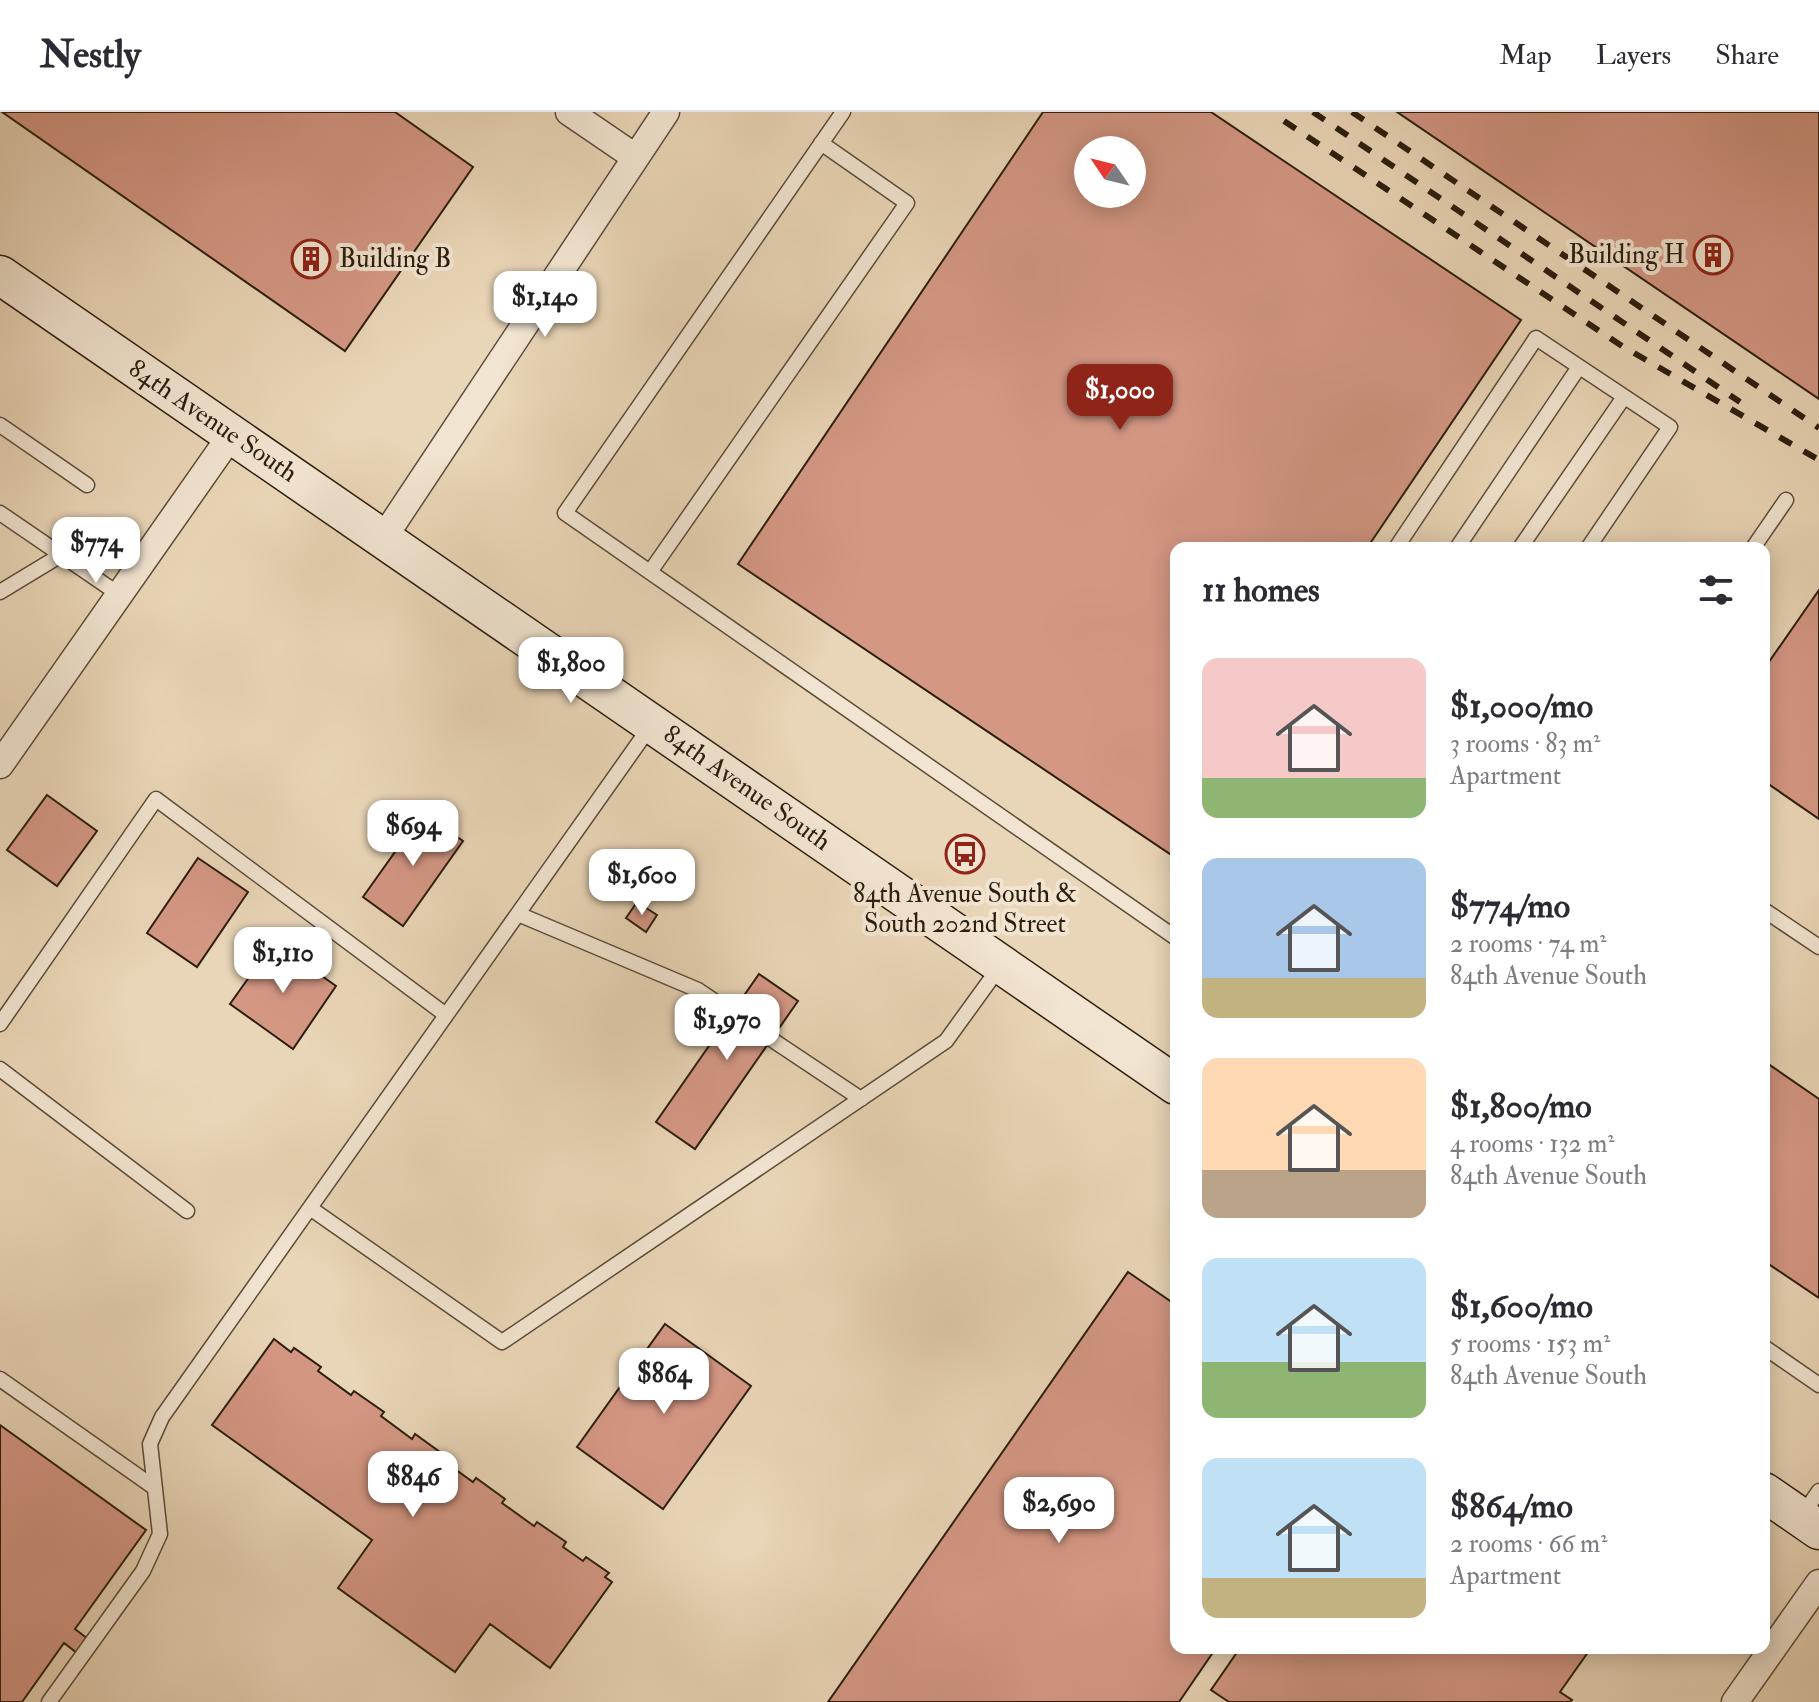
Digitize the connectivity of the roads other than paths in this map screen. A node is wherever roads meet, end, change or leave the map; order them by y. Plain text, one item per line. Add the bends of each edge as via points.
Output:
1 (569, 112) edge
2 (666, 112) edge
3 (843, 112) edge
4 (821, 143) junction
5 (635, 157) junction
6 (0, 275) edge
7 (1579, 367) junction
8 (1624, 397) junction
9 (0, 425) edge
10 (232, 434) junction
11 (87, 485) dead end
12 (1786, 500) dead end
13 (0, 513) edge
14 (384, 537) junction
15 (1400, 542) edge
16 (1461, 542) edge
17 (1524, 542) edge
18 (1592, 542) edge
19 (1757, 542) edge
20 (61, 555) junction
21 (650, 572) junction
22 (0, 592) edge
23 (120, 595) junction
24 (653, 723) junction
25 (0, 765) edge
26 (518, 914) junction
27 (1770, 914) edge
28 (1170, 934) edge
29 (1819, 947) edge
30 (1002, 965) junction
31 (732, 1013) dead end
32 (446, 1015) junction
33 (0, 1024) edge
34 (771, 1039) dead end
35 (0, 1069) edge
36 (1170, 1081) edge
37 (861, 1099) junction
38 (310, 1208) junction
39 (187, 1211) dead end
40 (1770, 1351) edge
41 (0, 1379) edge
42 (1819, 1385) edge
43 (155, 1488) junction
44 (1770, 1495) edge
45 (1813, 1513) edge
46 (1819, 1583) edge
47 (1770, 1652) edge
48 (1769, 1654) edge
49 (49, 1702) edge
50 (1735, 1702) edge

1 - 5 street
2 - 5 street
3 - 4 lane
4 - 21 lane via 565,513
4 - 21 lane via 907,203
5 - 14 street
6 - 10 main road, 84th Avenue South
7 - 8 lane
7 - 15 lane via 1536,338
7 - 16 lane
8 - 17 lane
8 - 18 lane via 1670,427
9 - 11 lane
10 - 14 main road, 84th Avenue South
10 - 23 street
12 - 19 lane
13 - 20 lane
14 - 24 main road, 84th Avenue South
20 - 22 lane
20 - 23 lane
21 - 28 lane
23 - 25 street
24 - 26 lane
24 - 30 main road, 84th Avenue South
26 - 31 lane via 698,990
26 - 32 lane
27 - 29 lane
30 - 36 main road, 84th Avenue South
30 - 37 lane via 946,1041
32 - 33 lane via 156,799
32 - 38 lane
34 - 37 lane
35 - 39 lane
37 - 38 lane via 502,1342
38 - 43 lane via 162,1417 150,1444
40 - 42 lane
41 - 43 lane
43 - 49 lane via 160,1534 156,1545
44 - 45 main road
46 - 47 street
48 - 50 street

